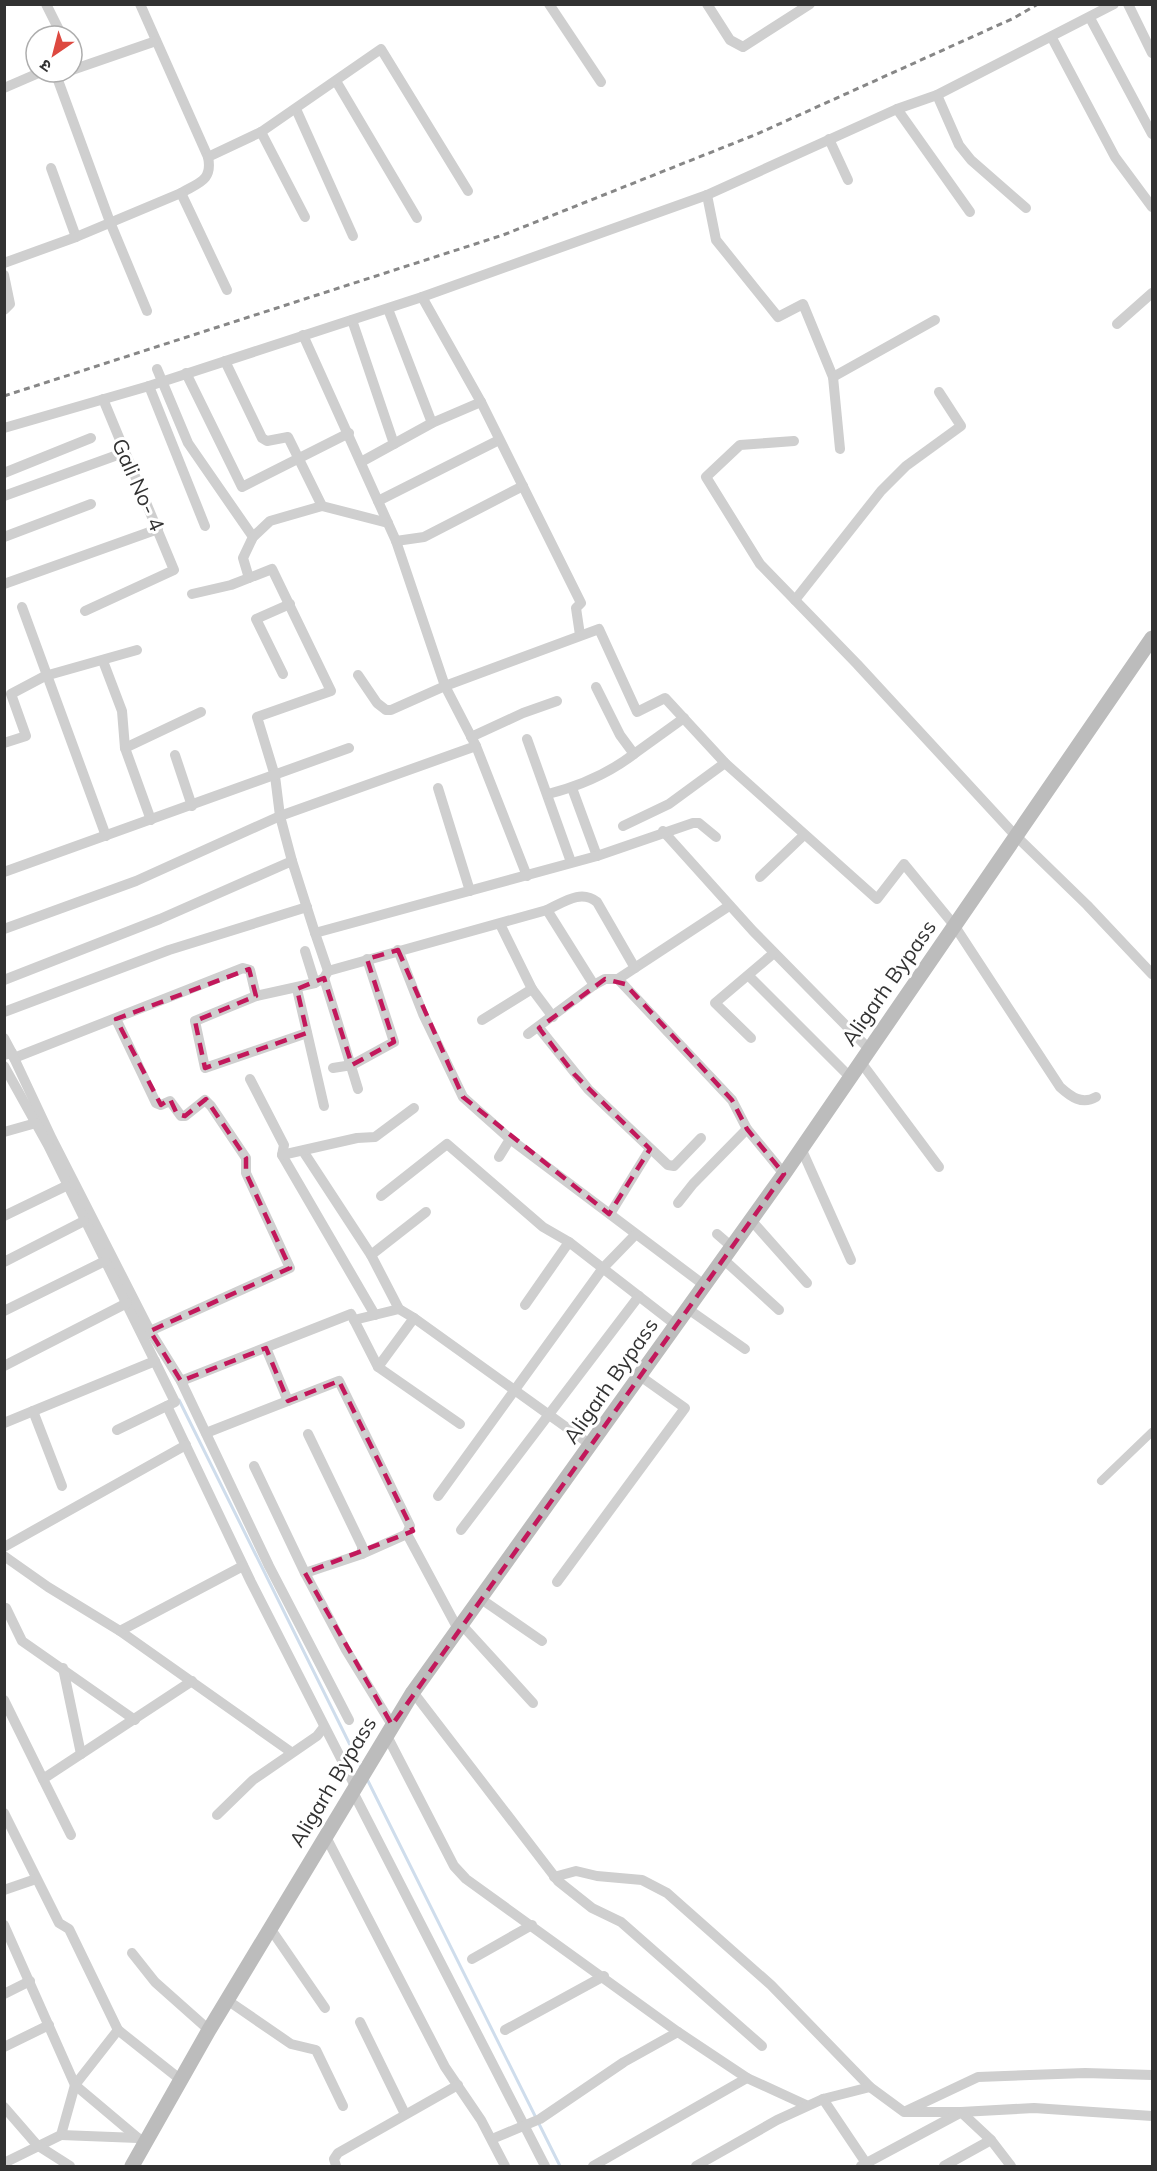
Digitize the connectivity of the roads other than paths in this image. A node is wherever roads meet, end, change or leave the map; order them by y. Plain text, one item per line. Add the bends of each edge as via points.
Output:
1 (46, 4) edge
2 (140, 4) edge
3 (707, 4) edge
4 (810, 4) edge
5 (1114, 4) edge
6 (1128, 4) edge
7 (555, 6) edge
8 (1090, 18) junction
9 (56, 24) edge
10 (1052, 38) junction
11 (156, 41) junction
12 (1152, 53) edge
13 (84, 65) edge
14 (24, 79) edge
15 (336, 81) junction
16 (601, 82) dead end
17 (70, 84) edge
18 (4, 88) edge
19 (937, 95) junction
20 (296, 109) junction
21 (897, 109) junction
22 (261, 132) junction
23 (1152, 134) edge
24 (830, 139) junction
25 (208, 157) junction
26 (51, 168) dead end
27 (848, 180) dead end
28 (468, 191) dead end
29 (181, 194) junction
30 (707, 195) junction
31 (1152, 207) edge
32 (1026, 208) dead end
33 (970, 212) dead end
34 (305, 217) dead end
35 (417, 218) dead end
36 (110, 222) junction
37 (353, 236) dead end
38 (76, 237) junction
39 (4, 263) edge
40 (4, 275) edge
41 (227, 290) dead end
42 (1152, 293) edge
43 (422, 297) junction
44 (388, 309) junction
45 (4, 310) edge
46 (147, 311) dead end
47 (352, 320) junction
48 (935, 320) dead end
49 (1117, 324) dead end
50 (303, 335) junction
51 (225, 361) junction
52 (157, 369) dead end
53 (186, 373) junction
54 (833, 377) junction
55 (160, 381) junction
56 (149, 386) junction
57 (939, 392) dead end
58 (103, 399) junction
59 (480, 402) junction
60 (432, 423) junction
61 (4, 428) edge
62 (349, 433) junction
63 (91, 438) dead end
64 (499, 440) junction
65 (794, 441) dead end
66 (394, 444) junction
67 (840, 448) dead end
68 (123, 453) junction
69 (298, 459) junction
70 (361, 462) junction
71 (4, 473) edge
72 (523, 486) junction
73 (4, 496) edge
74 (378, 501) junction
75 (91, 504) dead end
76 (322, 506) junction
77 (388, 523) junction
78 (206, 526) dead end
79 (158, 529) junction
80 (4, 537) edge
81 (253, 537) junction
82 (396, 541) junction
83 (249, 578) junction
84 (4, 584) edge
85 (192, 594) dead end
86 (795, 600) junction
87 (290, 604) junction
88 (22, 607) dead end
89 (85, 610) dead end
90 (580, 635) junction
91 (1152, 638) edge
92 (137, 650) dead end
93 (103, 661) junction
94 (283, 674) dead end
95 (358, 675) dead end
96 (45, 676) junction
97 (445, 686) junction
98 (596, 687) dead end
99 (8, 695) edge
100 (557, 701) dead end
101 (201, 712) dead end
102 (684, 718) junction
103 (527, 739) dead end
104 (474, 742) junction
105 (4, 743) edge
106 (125, 748) junction
107 (349, 748) dead end
108 (634, 754) junction
109 (175, 755) dead end
110 (725, 764) junction
111 (275, 776) junction
112 (438, 788) dead end
113 (572, 788) junction
114 (548, 794) junction
115 (192, 806) junction
116 (280, 816) junction
117 (151, 820) junction
118 (623, 826) dead end
119 (663, 831) junction
120 (804, 835) junction
121 (1015, 835) junction
122 (106, 836) junction
123 (716, 837) dead end
124 (597, 856) junction
125 (292, 861) junction
126 (572, 862) junction
127 (4, 872) edge
128 (527, 876) junction
129 (760, 877) dead end
130 (470, 891) junction
131 (729, 906) junction
132 (307, 907) junction
133 (547, 910) junction
134 (500, 924) junction
135 (954, 925) junction
136 (4, 929) edge
137 (315, 933) junction
138 (398, 950) junction
139 (305, 951) dead end
140 (774, 952) junction
141 (367, 959) junction
142 (635, 968) junction
143 (1152, 974) edge
144 (749, 976) junction
145 (323, 977) junction
146 (618, 979) junction
147 (4, 980) edge
148 (594, 985) junction
149 (297, 989) junction
150 (532, 989) junction
151 (256, 996) junction
152 (4, 1012) edge
153 (553, 1017) junction
154 (116, 1019) junction
155 (482, 1020) dead end
156 (539, 1028) junction
157 (307, 1033) junction
158 (528, 1034) dead end
159 (4, 1038) edge
160 (751, 1038) dead end
161 (864, 1054) junction
162 (10, 1055) edge
163 (352, 1065) junction
164 (4, 1066) edge
165 (333, 1068) dead end
166 (850, 1077) junction
167 (250, 1079) dead end
168 (358, 1089) dead end
169 (1096, 1097) dead end
170 (324, 1106) dead end
171 (414, 1108) dead end
172 (36, 1123) junction
173 (747, 1129) junction
174 (4, 1132) edge
175 (510, 1138) junction
176 (701, 1138) dead end
177 (801, 1148) junction
178 (650, 1149) junction
179 (303, 1151) junction
180 (282, 1155) junction
181 (499, 1157) dead end
182 (939, 1167) dead end
183 (784, 1174) junction
184 (66, 1186) junction
185 (381, 1196) dead end
186 (678, 1203) dead end
187 (426, 1212) dead end
188 (610, 1214) junction
189 (4, 1216) edge
190 (751, 1220) junction
191 (84, 1221) junction
192 (717, 1234) dead end
193 (635, 1235) junction
194 (569, 1242) junction
195 (728, 1253) junction
196 (370, 1255) junction
197 (851, 1260) dead end
198 (105, 1261) junction
199 (4, 1262) edge
200 (603, 1268) junction
201 (807, 1283) dead end
202 (704, 1285) junction
203 (639, 1296) junction
204 (127, 1303) junction
205 (525, 1305) dead end
206 (399, 1309) junction
207 (688, 1309) junction
208 (779, 1310) dead end
209 (4, 1311) edge
210 (375, 1315) junction
211 (414, 1318) junction
212 (354, 1320) junction
213 (676, 1325) junction
214 (150, 1331) junction
215 (266, 1348) junction
216 (745, 1349) dead end
217 (155, 1361) junction
218 (6, 1362) edge
219 (378, 1367) junction
220 (640, 1376) junction
221 (181, 1381) junction
222 (516, 1391) junction
223 (288, 1401) junction
224 (167, 1406) junction
225 (33, 1411) junction
226 (548, 1415) junction
227 (4, 1423) edge
228 (460, 1424) dead end
229 (117, 1430) dead end
230 (1152, 1432) edge
231 (206, 1433) junction
232 (308, 1434) dead end
233 (186, 1445) junction
234 (591, 1445) junction
235 (255, 1466) dead end
236 (1101, 1481) dead end
237 (62, 1486) dead end
238 (438, 1496) dead end
239 (461, 1530) dead end
240 (407, 1534) junction
241 (4, 1547) edge
242 (362, 1554) junction
243 (4, 1556) edge
244 (243, 1566) junction
245 (305, 1573) junction
246 (557, 1582) dead end
247 (481, 1599) junction
248 (6, 1608) edge
249 (460, 1628) junction
250 (120, 1631) junction
251 (542, 1641) dead end
252 (63, 1668) junction
253 (192, 1681) junction
254 (413, 1692) junction
255 (4, 1700) edge
256 (533, 1703) dead end
257 (135, 1720) junction
258 (349, 1720) dead end
259 (324, 1727) junction
260 (389, 1729) junction
261 (291, 1752) junction
262 (81, 1754) junction
263 (43, 1779) junction
264 (355, 1785) junction
265 (4, 1813) edge
266 (217, 1815) dead end
267 (71, 1835) dead end
268 (325, 1835) junction
269 (554, 1876) junction
270 (36, 1879) junction
271 (4, 1890) edge
272 (532, 1926) junction
273 (270, 1928) junction
274 (6, 1933) edge
275 (132, 1953) dead end
276 (472, 1959) dead end
277 (604, 1976) junction
278 (30, 1981) junction
279 (4, 1994) edge
280 (227, 2000) junction
281 (326, 2008) dead end
282 (360, 2022) dead end
283 (49, 2025) junction
284 (118, 2030) junction
285 (209, 2030) junction
286 (505, 2030) dead end
287 (678, 2032) junction
288 (762, 2046) dead end
289 (4, 2048) edge
290 (1152, 2075) edge
291 (747, 2078) junction
292 (181, 2079) junction
293 (75, 2085) junction
294 (458, 2085) junction
295 (870, 2087) junction
296 (823, 2099) junction
297 (806, 2105) junction
298 (343, 2106) dead end
299 (4, 2107) edge
300 (904, 2112) junction
301 (961, 2112) junction
302 (405, 2114) junction
303 (1152, 2116) edge
304 (527, 2126) junction
305 (61, 2135) junction
306 (143, 2138) junction
307 (492, 2139) junction
308 (991, 2140) junction
309 (37, 2145) junction
310 (4, 2163) edge
311 (863, 2165) edge
312 (70, 2166) edge
313 (132, 2166) edge
314 (336, 2166) edge
315 (505, 2166) edge
316 (545, 2166) edge
317 (593, 2166) edge
318 (696, 2166) edge
319 (944, 2166) edge
320 (1011, 2166) edge

1 - 9 street
2 - 11 street
3 - 4 street via 730,40 743,47
5 - 8 street
6 - 12 street
7 - 16 street
8 - 10 street
8 - 23 street
10 - 19 street
10 - 31 street via 1115,157
11 - 13 street
11 - 25 street
14 - 18 street
15 - 20 street
15 - 28 street via 381,49
15 - 35 street
17 - 36 street
19 - 21 street
19 - 32 street via 959,145
20 - 22 street
20 - 37 street
21 - 24 street
21 - 33 street
22 - 25 street
22 - 34 street
24 - 27 street
24 - 30 street
25 - 29 street via 210,173
26 - 38 street
29 - 36 street
29 - 41 street
30 - 43 street
30 - 54 street via 716,240 778,317 803,304
36 - 38 street
36 - 46 street
38 - 39 street
40 - 45 street via 11,297
42 - 49 street
43 - 44 street
43 - 59 street
44 - 47 street
44 - 60 street
47 - 50 street
47 - 66 street
48 - 54 street
50 - 51 street
50 - 62 street
51 - 53 street
51 - 69 street via 262,438 267,441 288,436
52 - 55 street
53 - 55 street
53 - 69 street via 242,487
54 - 67 street
55 - 56 street
55 - 81 street via 188,443
56 - 58 street
56 - 78 street
57 - 86 street via 962,426 906,466 881,492
58 - 61 street
58 - 68 street, Gali No- 4
59 - 60 street
59 - 64 street
60 - 66 street
62 - 69 street
62 - 70 street
63 - 71 street
64 - 72 street
64 - 74 street
65 - 86 street via 740,445 706,477 760,564
66 - 70 street
68 - 73 street
68 - 79 street, Gali No- 4
69 - 76 street
70 - 74 street
72 - 82 street via 424,537
72 - 90 street via 581,603 576,608
74 - 77 street
75 - 80 street
76 - 77 street
76 - 81 street via 270,521
77 - 82 street
79 - 84 street
79 - 89 street, Gali No- 4 via 174,570
81 - 83 street via 243,558
82 - 97 street
83 - 85 street
83 - 87 street via 272,569
86 - 121 street
87 - 94 street via 256,619
87 - 111 street via 331,691 257,717
88 - 96 street
90 - 97 street
90 - 102 street via 599,629 637,712 665,698
91 - 121 main road, Aligarh Bypass
92 - 93 street
93 - 96 street
93 - 106 street via 122,711
95 - 97 street via 386,710
96 - 99 street
96 - 122 street
97 - 104 street
98 - 108 street
99 - 105 street via 26,736
100 - 104 street via 523,713
101 - 106 street
102 - 108 street
102 - 110 street
103 - 114 street
104 - 116 street
104 - 128 street
106 - 117 street
107 - 111 street
108 - 113 street via 610,772
109 - 115 street
110 - 118 street via 669,804
110 - 120 street
111 - 115 street
111 - 116 street
112 - 130 street
113 - 114 street
113 - 124 street
114 - 126 street
115 - 117 street
116 - 125 street
116 - 136 street via 136,881
117 - 122 street
119 - 123 street via 699,823
119 - 124 street
119 - 131 street
120 - 129 street
120 - 135 street via 877,899 904,864
121 - 135 main road, Aligarh Bypass
121 - 143 street
122 - 127 street
124 - 126 street
125 - 132 street
125 - 147 street via 160,919
126 - 128 street
128 - 130 street
130 - 137 street
131 - 140 street
131 - 142 street
132 - 137 street
132 - 152 street via 169,950
133 - 134 street
133 - 142 street via 578,896 591,897
133 - 148 street
134 - 138 street
134 - 150 street
135 - 161 main road, Aligarh Bypass
135 - 169 street via 1060,1087 1079,1100
137 - 145 street
138 - 141 street
138 - 175 street via 423,1014 463,1097
139 - 145 street
140 - 144 street
140 - 161 street
141 - 145 street
141 - 163 street via 394,1042
142 - 146 street
144 - 160 street via 715,1003
144 - 166 street
145 - 149 street
145 - 163 street
146 - 148 street via 605,979
146 - 173 street via 732,1100
148 - 153 street
149 - 151 street
149 - 157 street
150 - 153 street
150 - 155 street
151 - 154 street via 250,970 243,968
151 - 157 street via 195,1021 205,1068
153 - 156 street
154 - 162 street
154 - 214 street via 156,1103 170,1101 181,1116 205,1100 211,1106 246,1158 246,1173 290,1268
156 - 158 street
156 - 178 street via 574,1074
157 - 170 street
159 - 162 street
161 - 166 main road, Aligarh Bypass
161 - 182 street
162 - 214 street
163 - 165 street
163 - 168 street
164 - 172 street
166 - 177 main road, Aligarh Bypass
167 - 180 street via 284,1145
171 - 179 street via 375,1137
172 - 174 street
172 - 184 street
173 - 183 street
173 - 186 street
175 - 181 street
175 - 188 street
176 - 178 street via 674,1166
177 - 183 main road, Aligarh Bypass
177 - 197 street
178 - 188 street
179 - 180 street
179 - 196 street
180 - 210 street
183 - 190 main road, Aligarh Bypass
184 - 189 street
184 - 191 street
185 - 194 street via 447,1144 543,1227
187 - 196 street
188 - 193 street
190 - 195 main road, Aligarh Bypass
190 - 201 street
191 - 198 street
191 - 199 street
192 - 195 street
193 - 200 street
193 - 202 street
194 - 200 street
194 - 205 street
195 - 202 main road, Aligarh Bypass
195 - 208 street
196 - 206 street
198 - 204 street
198 - 209 street
200 - 203 street
200 - 222 street
202 - 207 main road, Aligarh Bypass
203 - 213 street
203 - 226 street
204 - 217 street
204 - 218 street
206 - 210 street
206 - 211 street
207 - 213 main road, Aligarh Bypass
207 - 216 street
210 - 212 street
211 - 219 street
211 - 222 street
212 - 215 street via 351,1314
212 - 219 street
213 - 220 main road, Aligarh Bypass
214 - 221 street
215 - 221 street
215 - 223 street
217 - 224 street via 175,1402
217 - 225 street
219 - 228 street
220 - 234 main road, Aligarh Bypass
220 - 246 street via 685,1408
221 - 231 street
222 - 226 street
222 - 238 street
223 - 231 street
223 - 240 street via 339,1381 410,1526
224 - 229 street
224 - 233 street
225 - 227 street
225 - 237 street
226 - 234 street
226 - 239 street
230 - 236 street
231 - 258 street
232 - 242 street via 362,1546
233 - 241 street
233 - 244 street
234 - 247 main road, Aligarh Bypass
235 - 245 street
240 - 242 street
240 - 249 street
242 - 245 street
243 - 250 street
244 - 250 street
244 - 259 street
245 - 260 street
247 - 249 main road, Aligarh Bypass
247 - 251 street
248 - 252 street via 22,1641
249 - 254 main road, Aligarh Bypass
249 - 256 street
250 - 253 street
252 - 257 street
252 - 262 street
253 - 257 street
253 - 261 street
254 - 260 main road, Aligarh Bypass
254 - 269 street
255 - 263 street
257 - 262 street
259 - 261 street
259 - 264 street
260 - 264 main road, Aligarh Bypass
260 - 272 street via 454,1866 472,1884
261 - 266 street via 253,1780
262 - 263 street
263 - 267 street
264 - 268 main road, Aligarh Bypass
264 - 304 street
265 - 270 street
268 - 273 main road, Aligarh Bypass
268 - 294 street
269 - 288 street via 584,1903 621,1922
269 - 295 street via 573,1871 642,1880 667,1893 771,1985
270 - 271 street
270 - 284 street via 58,1923 69,1929
272 - 276 street
272 - 277 street
273 - 280 main road, Aligarh Bypass
273 - 281 street
274 - 278 street
275 - 285 street via 156,1982
277 - 286 street
277 - 287 street
278 - 279 street
278 - 283 street
280 - 285 main road, Aligarh Bypass
280 - 298 street via 291,2044 316,2050
282 - 302 street
283 - 289 street
283 - 293 street
284 - 292 street
284 - 293 street
285 - 292 main road, Aligarh Bypass
287 - 291 street
287 - 304 street via 624,2062
290 - 300 street via 978,2077
291 - 297 street
291 - 317 street
292 - 306 main road, Aligarh Bypass
293 - 305 street
293 - 306 street
294 - 302 street
294 - 307 street
295 - 296 street
295 - 300 street
296 - 297 street
296 - 311 street
297 - 318 street
299 - 309 street
300 - 301 street
301 - 303 street via 1034,2108
301 - 308 street
301 - 311 street
302 - 314 street via 338,2153 334,2159
304 - 307 street
304 - 316 street
305 - 306 street
305 - 309 street
306 - 313 main road, Aligarh Bypass
307 - 315 street
308 - 319 street
308 - 320 street
309 - 310 street
309 - 312 street

